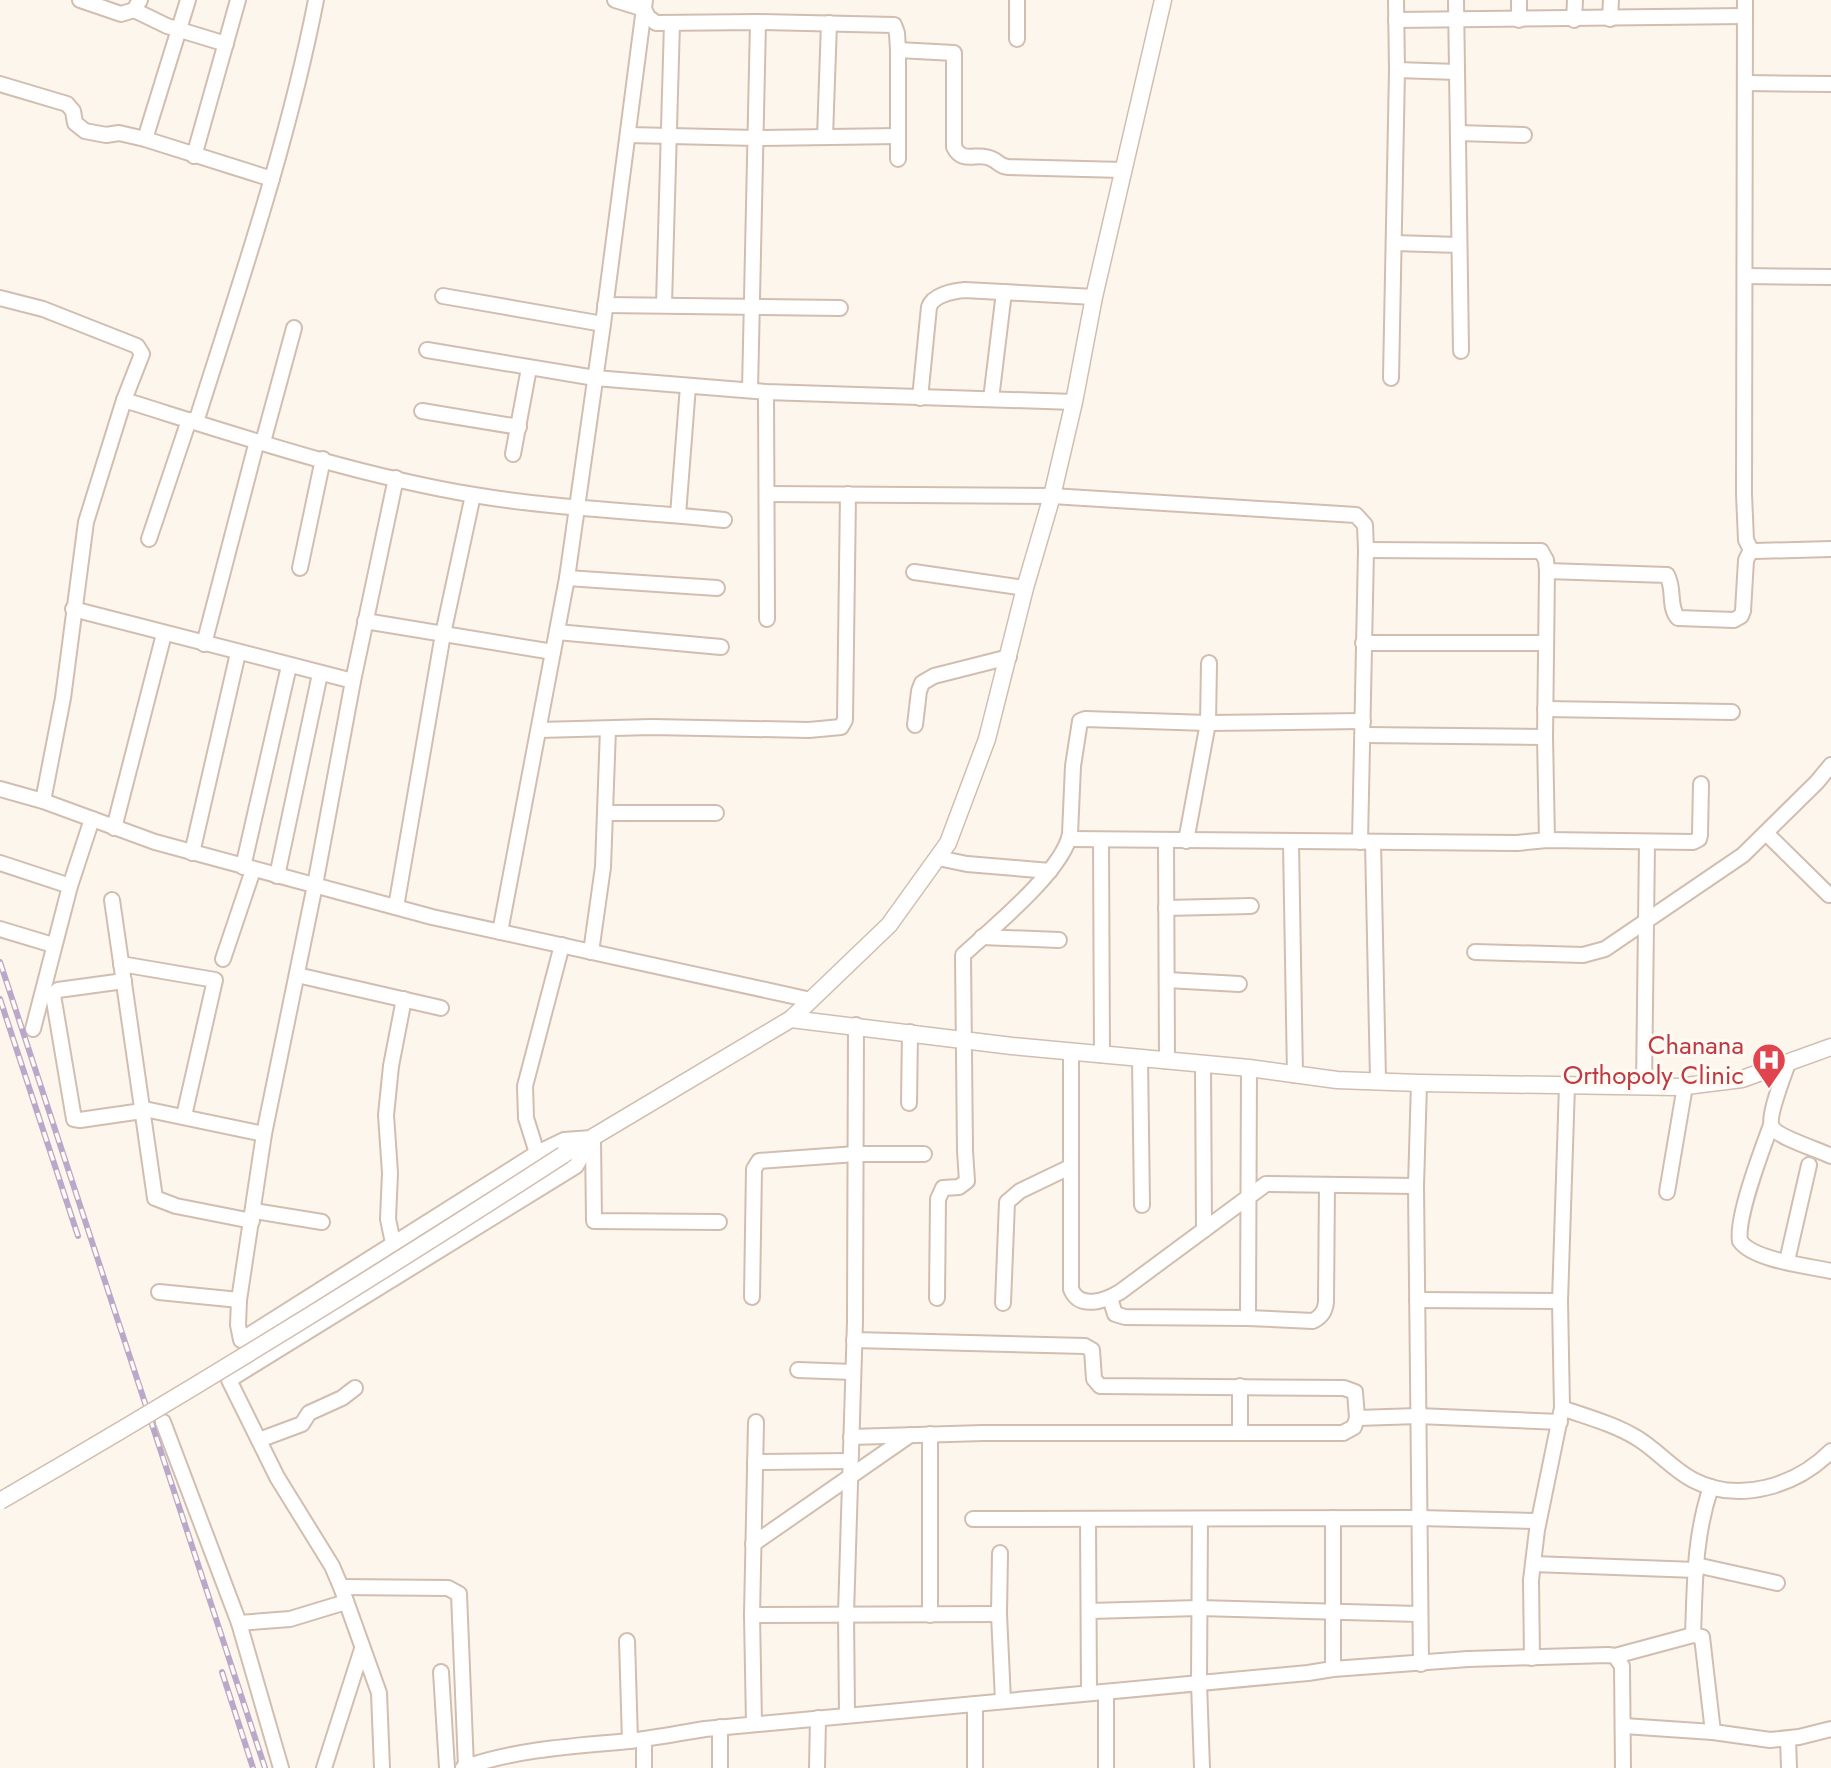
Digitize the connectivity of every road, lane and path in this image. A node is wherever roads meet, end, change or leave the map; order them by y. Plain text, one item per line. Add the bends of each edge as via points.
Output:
1 (80, 0) edge
2 (188, 0) edge
3 (238, 0) edge
4 (316, 0) edge
5 (615, 0) edge
6 (1017, 0) edge
7 (1163, 0) edge
8 (1396, 0) edge
9 (1456, 0) edge
10 (1518, 0) edge
11 (1575, 0) edge
12 (1611, 0) edge
13 (1745, 0) edge
14 (645, 4) edge
15 (137, 5) edge
16 (1745, 16) junction
17 (1610, 19) junction
18 (1396, 20) junction
19 (1519, 20) junction
20 (1574, 20) junction
21 (1456, 21) junction
22 (758, 22) junction
23 (672, 23) junction
24 (829, 23) junction
25 (178, 30) junction
26 (1017, 38) dead end
27 (226, 44) junction
28 (898, 50) junction
29 (1397, 71) junction
30 (1457, 72) junction
31 (0, 83) edge
32 (1745, 83) junction
33 (1831, 84) edge
34 (1458, 133) junction
35 (628, 135) junction
36 (1524, 135) dead end
37 (670, 136) junction
38 (898, 136) junction
39 (825, 137) junction
40 (756, 138) junction
41 (145, 139) junction
42 (194, 156) junction
43 (898, 159) dead end
44 (1124, 170) junction
45 (272, 179) junction
46 (1394, 243) junction
47 (1460, 245) junction
48 (1745, 276) junction
49 (1831, 277) edge
50 (1004, 292) junction
51 (443, 296) dead end
52 (1094, 297) junction
53 (0, 298) edge
54 (664, 304) junction
55 (605, 305) junction
56 (753, 306) junction
57 (840, 308) dead end
58 (603, 324) junction
59 (294, 328) dead end
60 (428, 350) dead end
61 (1461, 351) dead end
62 (529, 368) junction
63 (595, 378) junction
64 (1391, 378) dead end
65 (688, 386) junction
66 (750, 390) junction
67 (766, 392) junction
68 (920, 398) junction
69 (991, 399) junction
70 (124, 400) junction
71 (1074, 402) junction
72 (422, 411) dead end
73 (192, 421) junction
74 (519, 427) junction
75 (260, 442) junction
76 (513, 454) dead end
77 (323, 459) junction
78 (396, 478) junction
79 (848, 494) junction
80 (473, 495) junction
81 (768, 495) junction
82 (1052, 496) junction
83 (577, 509) junction
84 (678, 515) junction
85 (724, 520) dead end
86 (149, 539) dead end
87 (1831, 549) edge
88 (1366, 550) junction
89 (1751, 550) junction
90 (300, 568) dead end
91 (1547, 571) junction
92 (914, 572) dead end
93 (566, 578) junction
94 (717, 588) dead end
95 (1025, 588) junction
96 (73, 609) junction
97 (766, 619) dead end
98 (365, 621) junction
99 (557, 632) junction
100 (164, 634) junction
101 (443, 634) junction
102 (1363, 643) junction
103 (1545, 643) junction
104 (204, 644) junction
105 (722, 647) dead end
106 (553, 652) junction
107 (238, 653) junction
108 (1009, 657) junction
109 (1209, 663) dead end
110 (289, 666) junction
111 (320, 674) junction
112 (353, 681) junction
113 (1545, 709) junction
114 (1732, 712) dead end
115 (1208, 723) junction
116 (915, 725) dead end
117 (1363, 728) junction
118 (608, 729) junction
119 (538, 730) junction
120 (1545, 737) junction
121 (1831, 765) edge
122 (1824, 783) edge
123 (1701, 784) dead end
124 (0, 789) edge
125 (43, 802) junction
126 (606, 813) junction
127 (716, 813) dead end
128 (92, 819) junction
129 (114, 828) junction
130 (1766, 833) junction
131 (1069, 839) junction
132 (1101, 840) junction
133 (1547, 840) junction
134 (1166, 841) junction
135 (1186, 841) junction
136 (1366, 842) junction
137 (1291, 843) junction
138 (1647, 843) junction
139 (191, 853) junction
140 (938, 858) junction
141 (0, 863) edge
142 (248, 869) junction
143 (1050, 871) junction
144 (277, 876) junction
145 (70, 886) junction
146 (314, 886) junction
147 (1829, 895) dead end
148 (112, 900) dead end
149 (1251, 906) dead end
150 (396, 907) junction
151 (1166, 908) junction
152 (1645, 923) junction
153 (0, 929) edge
154 (500, 932) junction
155 (982, 937) junction
156 (1059, 940) dead end
157 (53, 945) junction
158 (562, 945) junction
159 (591, 952) junction
160 (1475, 952) dead end
161 (223, 959) dead end
162 (121, 964) junction
163 (297, 975) junction
164 (1167, 980) junction
165 (124, 981) junction
166 (1239, 984) dead end
167 (404, 999) junction
168 (811, 1000) junction
169 (441, 1008) dead end
170 (791, 1019) junction
171 (856, 1026) junction
172 (33, 1029) dead end
173 (910, 1032) junction
174 (964, 1039) junction
175 (1831, 1047) edge
176 (1071, 1051) junction
177 (1102, 1055) junction
178 (1140, 1058) junction
179 (1167, 1061) junction
180 (1788, 1063) junction
181 (1203, 1064) junction
182 (1249, 1068) junction
183 (1295, 1075) junction
184 (1378, 1080) junction
185 (1419, 1083) junction
186 (1567, 1085) junction
187 (1644, 1086) junction
188 (1685, 1086) junction
189 (909, 1102) dead end
190 (141, 1110) junction
191 (184, 1116) junction
192 (1771, 1125) junction
193 (264, 1134) junction
194 (593, 1138) junction
195 (537, 1153) junction
196 (856, 1154) junction
197 (924, 1154) dead end
198 (1831, 1156) edge
199 (1809, 1165) dead end
200 (1070, 1167) junction
201 (1326, 1185) junction
202 (1416, 1186) junction
203 (1667, 1192) dead end
204 (1249, 1198) junction
205 (1142, 1205) dead end
206 (253, 1216) junction
207 (322, 1222) dead end
208 (719, 1222) dead end
209 (1204, 1230) junction
210 (393, 1243) junction
211 (1787, 1261) junction
212 (1831, 1271) edge
213 (159, 1293) dead end
214 (752, 1297) dead end
215 (937, 1298) dead end
216 (1110, 1298) junction
217 (239, 1300) junction
218 (1417, 1300) junction
219 (1560, 1301) junction
220 (1003, 1303) dead end
221 (1248, 1318) junction
222 (854, 1340) junction
223 (799, 1370) dead end
224 (853, 1372) junction
225 (1240, 1386) junction
226 (355, 1388) dead end
227 (1561, 1415) junction
228 (1418, 1416) junction
229 (1356, 1418) junction
230 (163, 1422) dead end
231 (756, 1422) dead end
232 (1240, 1432) junction
233 (930, 1434) junction
234 (910, 1435) junction
235 (851, 1437) junction
236 (259, 1440) junction
237 (1831, 1451) edge
238 (850, 1461) junction
239 (755, 1462) junction
240 (850, 1479) junction
241 (1711, 1487) junction
242 (0, 1501) edge
243 (1088, 1518) junction
244 (1332, 1518) junction
245 (1420, 1518) junction
246 (972, 1519) dead end
247 (1200, 1519) junction
248 (1538, 1521) junction
249 (753, 1544) junction
250 (1000, 1553) dead end
251 (1532, 1564) junction
252 (1696, 1567) junction
253 (1777, 1583) dead end
254 (341, 1587) junction
255 (346, 1602) junction
256 (1199, 1608) junction
257 (1089, 1611) junction
258 (1332, 1611) junction
259 (846, 1614) junction
260 (999, 1614) junction
261 (1419, 1614) junction
262 (752, 1615) junction
263 (930, 1615) junction
264 (239, 1623) junction
265 (1693, 1635) junction
266 (627, 1641) dead end
267 (362, 1649) junction
268 (1615, 1656) junction
269 (1532, 1658) junction
270 (1421, 1664) junction
271 (1333, 1669) junction
272 (441, 1672) dead end
273 (1199, 1683) junction
274 (1106, 1692) junction
275 (1089, 1693) junction
276 (1003, 1701) junction
277 (975, 1704) junction
278 (847, 1715) junction
279 (818, 1718) junction
280 (754, 1724) junction
281 (1624, 1726) junction
282 (720, 1727) junction
283 (1831, 1729) edge
284 (1713, 1732) junction
285 (1788, 1739) junction
286 (637, 1740) junction
287 (281, 1768) edge
288 (324, 1768) edge
289 (382, 1768) edge
290 (447, 1768) edge
291 (465, 1768) edge
292 (644, 1768) edge
293 (720, 1768) edge
294 (817, 1768) edge
295 (975, 1768) edge
296 (1106, 1768) edge
297 (1202, 1768) edge
298 (1623, 1768) edge
299 (1789, 1768) edge

1 - 15 street via 121,14
2 - 25 street
3 - 27 street
4 - 45 street
5 - 14 street
6 - 26 street
7 - 44 street
8 - 18 street
9 - 21 street
10 - 19 street
11 - 20 street
12 - 17 street
13 - 16 street
14 - 23 street via 652,21
14 - 35 street
15 - 25 street
16 - 17 street
16 - 32 street
17 - 20 street
18 - 21 street
18 - 29 street
19 - 20 street
19 - 21 street
21 - 30 street
22 - 23 street
22 - 24 street
22 - 40 street
23 - 37 street
24 - 28 street via 894,25
24 - 39 street
25 - 27 street
25 - 41 street
27 - 42 street
28 - 38 street
28 - 44 street via 954,53 954,146 964,157 991,158 1008,167
29 - 30 street
29 - 46 street
30 - 34 street
31 - 41 street via 67,104 75,123 85,131
32 - 33 street
32 - 48 street
34 - 36 street
34 - 47 street
35 - 37 street
35 - 55 street
37 - 40 street
37 - 54 street
38 - 39 street
38 - 43 street
39 - 40 street
40 - 56 street
41 - 42 street
42 - 45 street
44 - 52 street
45 - 73 street
46 - 47 street
46 - 64 street
47 - 61 street
48 - 49 street
48 - 89 street via 1744,494 1746,540
50 - 52 street
50 - 68 street via 955,291 930,303
50 - 69 street
51 - 58 street
52 - 71 street
53 - 70 street via 43,309 137,346 141,357
54 - 55 street
54 - 56 street
55 - 58 street
56 - 57 street
56 - 66 street
58 - 63 street
59 - 75 street
60 - 62 street
62 - 63 street
62 - 74 street
63 - 65 street
63 - 83 street
65 - 66 street
65 - 84 street
66 - 67 street
67 - 68 street
67 - 81 street
68 - 69 street
69 - 71 street
70 - 73 street
70 - 96 street via 86,522
71 - 82 street
72 - 74 street
73 - 75 street
73 - 86 street
74 - 76 street
75 - 77 street
75 - 104 street
77 - 78 street
77 - 90 street
78 - 80 street
78 - 98 street
79 - 81 street
79 - 82 street
79 - 118 street via 845,720 841,727
80 - 83 street
80 - 101 street
81 - 97 street
82 - 88 street via 1350,514 1365,525
82 - 95 street
83 - 84 street
83 - 93 street
84 - 85 street
87 - 89 street
88 - 91 street via 1541,551
88 - 102 street
89 - 91 street via 1746,561 1743,611 1734,620 1678,618 1667,575
91 - 103 street
92 - 95 street
93 - 94 street
93 - 99 street
95 - 108 street
96 - 100 street
96 - 125 street via 63,698
98 - 101 street
98 - 112 street
99 - 105 street
99 - 106 street
100 - 104 street
100 - 129 street
101 - 106 street
101 - 150 street
102 - 103 street
102 - 117 street
103 - 113 street
104 - 107 street
106 - 119 street
107 - 110 street
107 - 139 street
108 - 116 street via 922,682
108 - 140 street via 988,739
109 - 115 street
110 - 111 street
110 - 142 street
111 - 112 street
111 - 144 street
112 - 146 street
113 - 114 street
113 - 120 street
115 - 117 street
115 - 131 street via 1081,720
115 - 135 street
117 - 120 street
117 - 136 street
118 - 119 street
118 - 126 street
119 - 154 street
120 - 133 street
121 - 122 street
122 - 130 street
123 - 138 street via 1699,839
124 - 125 street
125 - 128 street
126 - 127 street
126 - 159 street
128 - 129 street
128 - 145 street
129 - 139 street
130 - 147 street
130 - 152 street via 1728,867
131 - 132 street
131 - 143 street
132 - 134 street
132 - 177 street
133 - 136 street
133 - 138 street
134 - 135 street
134 - 151 street
135 - 137 street
136 - 137 street
136 - 184 street
137 - 183 street
138 - 152 street
139 - 142 street
140 - 143 street
140 - 168 street via 889,925
141 - 145 street
142 - 144 street
142 - 161 street
143 - 155 street
144 - 146 street
145 - 157 street
146 - 150 street
146 - 163 street
148 - 162 street
149 - 151 street
150 - 154 street
151 - 164 street
152 - 160 street via 1605,948 1583,955
152 - 187 street
153 - 157 street
154 - 158 street
155 - 156 street
155 - 174 street via 963,956
157 - 172 street
158 - 159 street
158 - 195 street via 525,1086 526,1118
159 - 168 street
162 - 165 street
162 - 191 street via 215,980
163 - 167 street
163 - 193 street
164 - 166 street
164 - 179 street
165 - 190 street
165 - 190 street via 58,990 53,1003 74,1119
167 - 169 street
167 - 210 street via 386,1115 388,1219
168 - 170 street
170 - 171 street
170 - 194 street
171 - 173 street
171 - 196 street
173 - 174 street
173 - 189 street
174 - 176 street
174 - 215 street via 968,1175 963,1184 943,1188 938,1199
175 - 180 street
176 - 177 street
176 - 200 street
177 - 178 street
178 - 179 street
178 - 205 street
179 - 181 street
180 - 188 street via 1732,1081
180 - 192 street
181 - 182 street
181 - 209 street
182 - 183 street
182 - 204 street
183 - 184 street
184 - 185 street
185 - 186 street
185 - 202 street
186 - 187 street
186 - 219 street
187 - 188 street
188 - 203 street
190 - 191 street
190 - 206 street via 156,1199
191 - 193 street
192 - 198 street via 1782,1135
192 - 211 street via 1739,1235 1749,1250
193 - 206 street
194 - 195 street via 564,1140
194 - 208 street via 594,1221
194 - 236 street via 576,1166 229,1380
194 - 242 street, bridge via 114,1436
195 - 210 street
196 - 197 street
196 - 214 street via 764,1159 755,1165
196 - 222 street
199 - 211 street
200 - 216 street via 1071,1289 1083,1302
200 - 220 street via 1007,1202
201 - 202 street
201 - 204 street via 1266,1184
201 - 221 street via 1325,1310 1313,1321
202 - 218 street
204 - 209 street
204 - 221 street
206 - 207 street
206 - 217 street
209 - 216 street
210 - 217 street via 241,1340
211 - 212 street
213 - 217 street
216 - 221 street via 1115,1314 1125,1317
218 - 219 street
218 - 228 street
219 - 227 street
222 - 224 street
222 - 225 street via 1084,1346 1091,1350 1094,1380 1100,1386
223 - 224 street
224 - 235 street
225 - 229 street via 1351,1390 1356,1397
225 - 232 street
226 - 236 street via 309,1413 302,1424
227 - 228 street
227 - 241 street via 1622,1429 1681,1472
227 - 248 street
228 - 229 street
228 - 245 street
229 - 232 street via 1354,1427 1343,1433
230 - 264 street
231 - 239 street
232 - 233 street
233 - 234 street
233 - 263 street
234 - 235 street
234 - 240 street
235 - 238 street
236 - 254 street
237 - 241 street via 1807,1471 1768,1489
238 - 239 street
238 - 240 street
239 - 249 street
240 - 249 street
240 - 259 street
241 - 252 street via 1699,1527
243 - 246 street
243 - 247 street
243 - 257 street
244 - 245 street
244 - 247 street
244 - 258 street
245 - 248 street
245 - 261 street
247 - 256 street
248 - 251 street
249 - 262 street
250 - 260 street
251 - 252 street
251 - 269 street
252 - 253 street
252 - 265 street
254 - 255 street
254 - 291 street via 448,1588 459,1594
255 - 264 street via 290,1619
255 - 267 street
256 - 257 street
256 - 258 street
256 - 273 street
257 - 275 street
258 - 261 street
258 - 271 street
259 - 262 street
259 - 263 street
259 - 278 street
260 - 263 street
260 - 276 street
261 - 270 street
262 - 280 street
264 - 287 street
265 - 268 street
265 - 284 street via 1704,1642
266 - 286 street
267 - 288 street
267 - 289 street via 381,1704
268 - 269 street
268 - 281 street via 1622,1666
269 - 270 street
270 - 271 street
271 - 273 street
272 - 290 street
273 - 274 street
273 - 297 street
274 - 275 street
274 - 296 street
275 - 276 street
276 - 277 street
277 - 278 street
277 - 295 street
278 - 279 street
279 - 280 street
279 - 294 street
280 - 282 street
281 - 284 street
281 - 298 street
282 - 286 street
282 - 293 street
283 - 285 street
284 - 285 street
285 - 299 street
286 - 291 street via 584,1743
286 - 292 street

